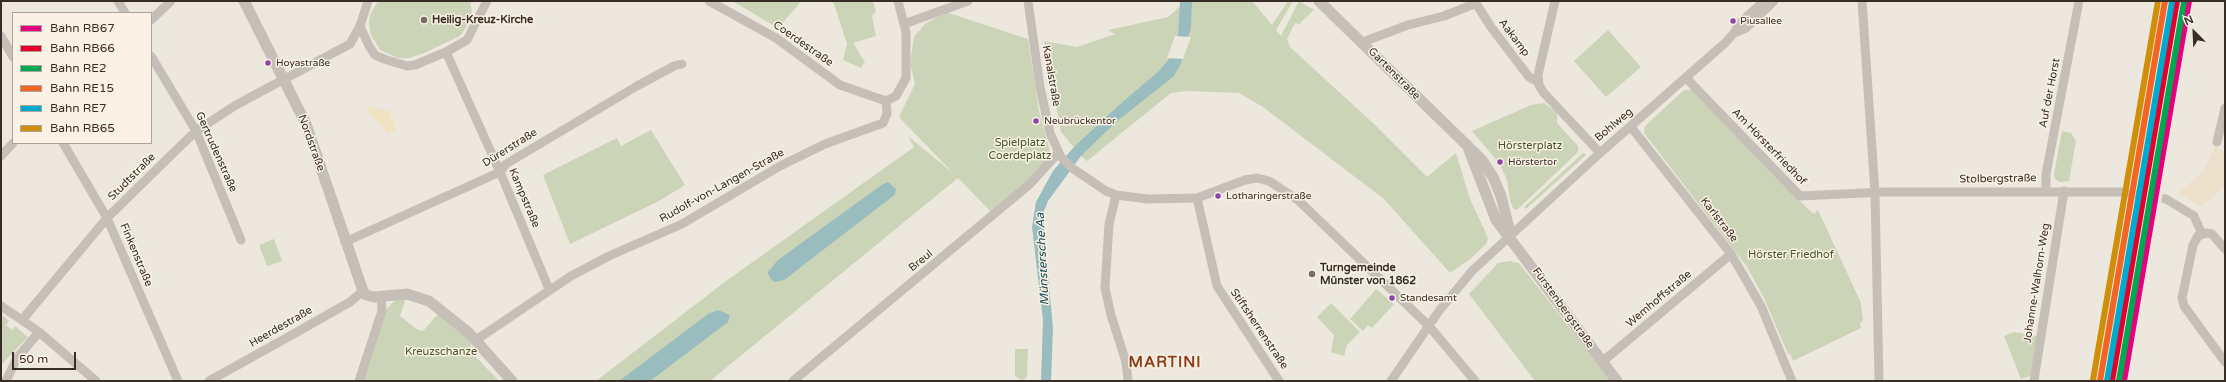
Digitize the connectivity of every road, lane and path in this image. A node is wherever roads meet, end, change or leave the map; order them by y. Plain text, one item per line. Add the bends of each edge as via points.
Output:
1 (118, 1) edge
2 (171, 1) edge
3 (244, 1) edge
4 (368, 1) edge
5 (479, 1) edge
6 (487, 1) edge
7 (709, 1) edge
8 (898, 1) edge
9 (968, 1) edge
10 (1029, 1) edge
11 (1319, 1) edge
12 (1555, 1) edge
13 (1764, 1) edge
14 (1774, 1) edge
15 (1862, 1) edge
16 (2080, 1) edge
17 (124, 12) edge
18 (482, 12) junction
19 (152, 19) edge
20 (904, 24) junction
21 (360, 26) junction
22 (1734, 33) junction
23 (1, 36) edge
24 (1364, 44) junction
25 (446, 52) junction
26 (12, 55) edge
27 (152, 58) edge
28 (682, 64) dead end
29 (1686, 78) junction
30 (283, 79) junction
31 (1538, 82) junction
32 (886, 101) junction
33 (2225, 108) edge
34 (1631, 127) junction
35 (196, 131) junction
36 (2217, 142) dead end
37 (12, 144) edge
38 (64, 144) edge
39 (1600, 153) junction
40 (1, 156) edge
41 (1061, 157) junction
42 (500, 172) junction
43 (2046, 191) junction
44 (2064, 191) junction
45 (2122, 192) tunnel mouth
46 (1875, 193) junction
47 (1116, 195) junction
48 (1196, 198) junction
49 (2166, 199) tunnel mouth
50 (107, 218) junction
51 (2202, 234) junction
52 (1509, 235) junction
53 (241, 240) dead end
54 (345, 242) junction
55 (2225, 249) edge
56 (1731, 254) junction
57 (549, 289) junction
58 (363, 291) junction
59 (381, 296) junction
60 (1, 306) edge
61 (22, 320) junction
62 (1429, 326) junction
63 (38, 332) junction
64 (476, 340) junction
65 (1604, 361) junction
66 (2225, 362) edge
67 (1, 368) edge
68 (804, 377) edge
69 (7, 378) edge
70 (2034, 380) dead end
71 (96, 381) edge
72 (178, 381) edge
73 (209, 381) edge
74 (359, 381) edge
75 (512, 381) edge
76 (793, 381) edge
77 (1128, 381) edge
78 (1278, 381) edge
79 (1391, 381) edge
80 (1475, 381) edge
81 (1616, 381) edge
82 (1792, 381) edge
83 (1879, 381) edge

1 - 17 street
2 - 19 street
3 - 30 street, Nordstraße
4 - 21 street
5 - 18 street
6 - 18 street
7 - 32 street, Coerdestraße via 776,38 840,85
8 - 20 street
9 - 20 street
10 - 41 street, Kanalstraße via 1046,113 1052,139
11 - 24 street, Gartenstraße
12 - 31 street
13 - 22 street, Bohlweg via 1741,22
14 - 22 street, Bohlweg via 1746,28
15 - 46 street
16 - 43 street, Auf der Horst via 2046,174
18 - 25 street via 468,40
20 - 32 street via 906,78 896,96
21 - 25 street via 376,55 398,64 415,64
21 - 30 street via 350,44
22 - 29 street, Bohlweg
23 - 26 street
24 - 31 street, Aakamp via 1368,40 1408,25 1444,16 1474,4 1529,77
24 - 52 street, Gartenstraße via 1468,147 1496,220
25 - 42 street, Kampstraße
27 - 35 street, Gertrudenstraße
28 - 42 street, Dürerstraße via 637,86 506,164
29 - 34 street, Bohlweg
29 - 46 street, Am Hörsterfriedhof via 1800,196
30 - 35 street, Studtstraße
30 - 54 street, Nordstraße via 312,140
31 - 39 street via 1543,92
32 - 57 street, Rudolf-von-Langen-Straße via 887,114 883,123 825,144 780,166 682,224 609,256
33 - 36 street
34 - 39 street, Bohlweg
34 - 56 street, Karlstraße
35 - 50 street, Studtstraße
35 - 53 street, Gertrudenstraße
37 - 40 street
38 - 50 street, Finkenstraße
39 - 52 street, Bohlweg
41 - 47 street via 1094,184
41 - 68 street, Breul
42 - 54 street, Dürerstraße
42 - 57 street, Kampstraße
43 - 44 street, Stolbergstraße
43 - 46 street, Stolbergstraße
44 - 45 street, Stolbergstraße
44 - 70 street, Johanne-Walhorn-Weg
46 - 83 street
47 - 48 street via 1157,200
47 - 77 street via 1109,224 1105,288 1126,362
48 - 62 street via 1245,180 1257,178 1269,181 1298,200
48 - 78 street, Stiftsherrenstraße via 1216,286
49 - 51 street via 2194,216
50 - 61 street, Studtstraße
50 - 72 street, Finkenstraße
51 - 55 street via 2212,234
51 - 66 street via 2193,245 2183,302
52 - 62 street, Bohlweg via 1467,277
52 - 65 street, Fürstenbergstraße
54 - 58 street, Nordstraße
56 - 65 street, Wemhoffstraße
56 - 82 street, Karlstraße via 1761,306
57 - 64 street, Rudolf-von-Langen-Straße
58 - 59 street via 369,296
58 - 73 street, Heerdestraße via 350,302 297,333
59 - 64 street via 406,294 422,297
59 - 74 street via 382,311
60 - 61 street
61 - 63 street
62 - 79 street, Bohlweg
62 - 80 street
63 - 69 street via 18,358
63 - 71 street
64 - 75 street
65 - 81 street, Fürstenbergstraße
67 - 69 street
68 - 76 street, Breul

